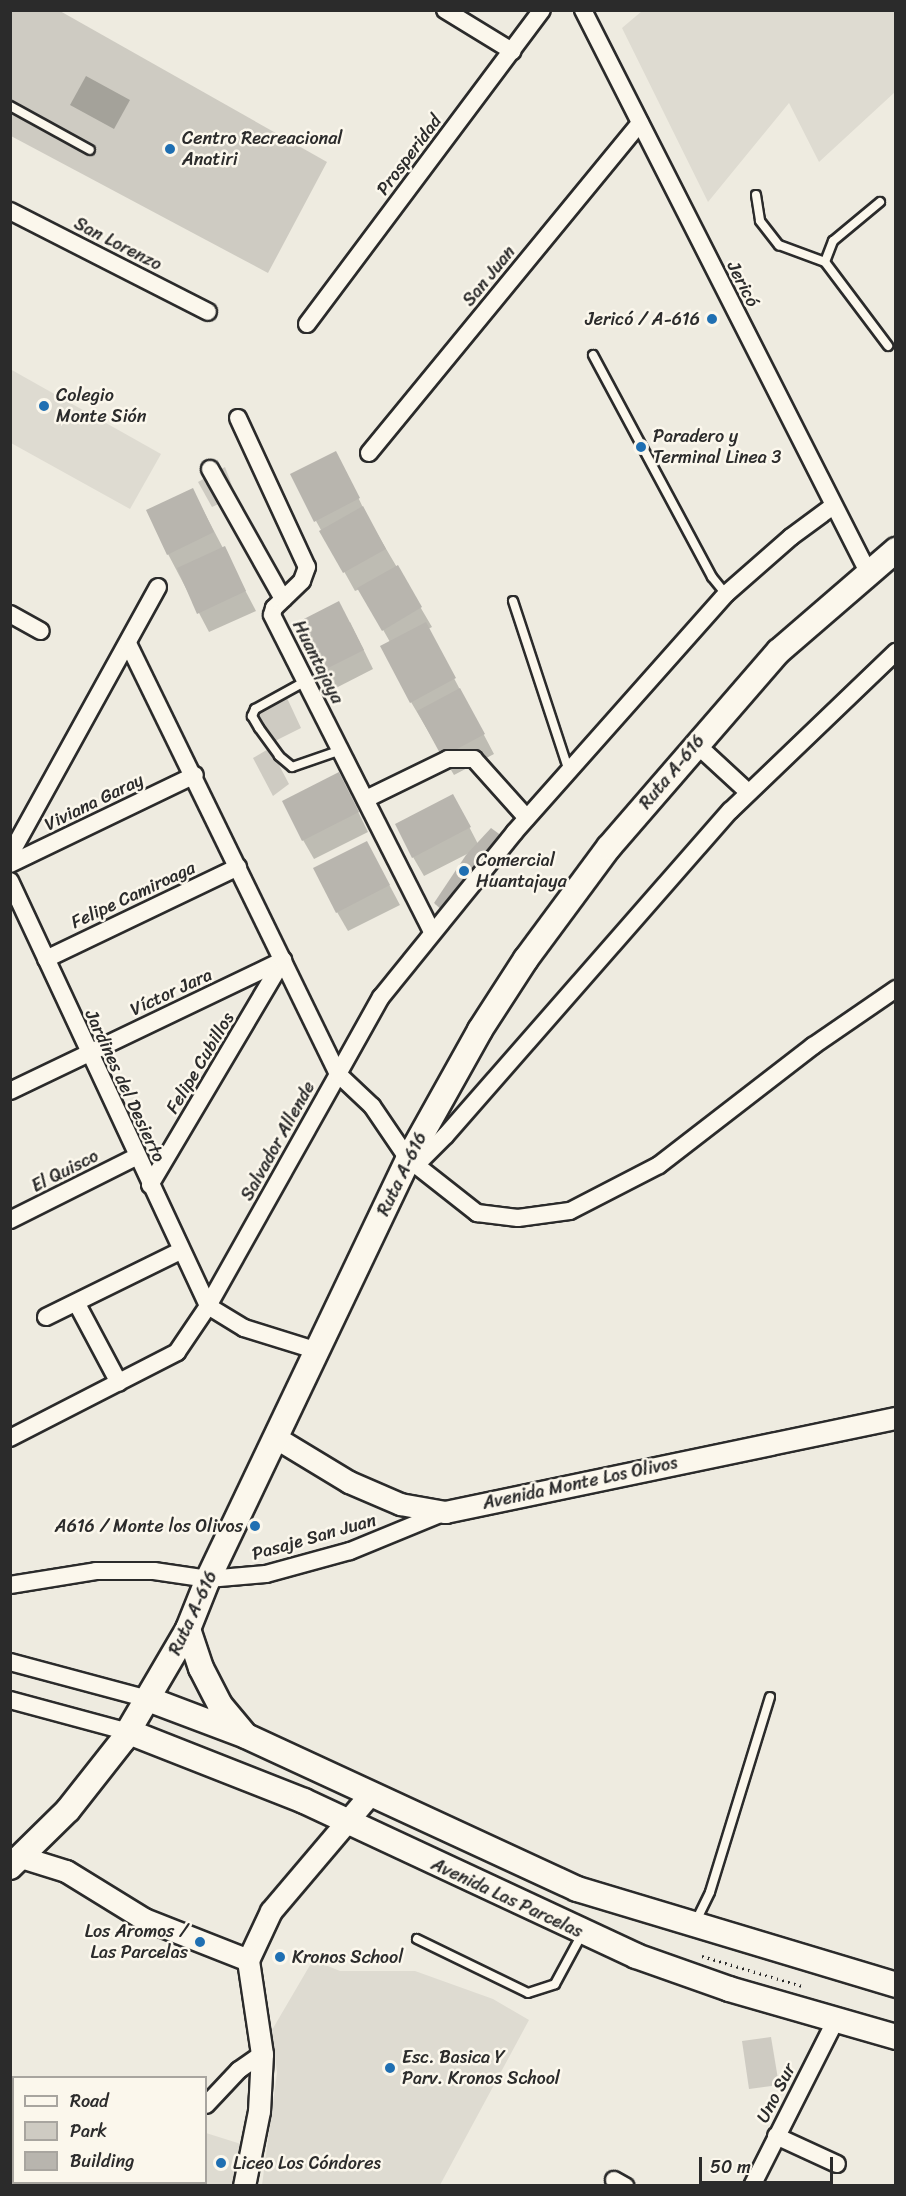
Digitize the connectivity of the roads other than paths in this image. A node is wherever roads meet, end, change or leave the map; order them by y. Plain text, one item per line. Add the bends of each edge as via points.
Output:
1 (445, 10) edge
2 (542, 10) edge
3 (583, 10) edge
4 (512, 51) junction
5 (10, 106) edge
6 (640, 123) junction
7 (90, 150) dead end
8 (756, 195) dead end
9 (880, 202) dead end
10 (10, 211) edge
11 (825, 262) junction
12 (208, 312) dead end
13 (307, 324) dead end
14 (888, 346) dead end
15 (593, 355) dead end
16 (238, 418) dead end
17 (369, 453) dead end
18 (210, 469) dead end
19 (833, 506) junction
20 (896, 550) edge
21 (869, 574) junction
22 (159, 587) dead end
23 (726, 594) junction
24 (283, 599) junction
25 (513, 601) dead end
26 (10, 614) edge
27 (40, 631) dead end
28 (129, 646) junction
29 (896, 652) edge
30 (306, 681) junction
31 (696, 744) junction
32 (341, 750) junction
33 (569, 772) junction
34 (195, 775) junction
35 (748, 792) junction
36 (366, 799) junction
37 (527, 818) junction
38 (10, 855) edge
39 (10, 864) edge
40 (238, 867) junction
41 (10, 881) edge
42 (432, 932) junction
43 (46, 959) junction
44 (283, 960) junction
45 (896, 989) edge
46 (88, 1052) junction
47 (338, 1074) junction
48 (10, 1091) edge
49 (136, 1157) junction
50 (412, 1162) junction
51 (150, 1185) junction
52 (10, 1220) edge
53 (180, 1251) junction
54 (77, 1304) junction
55 (208, 1306) junction
56 (46, 1317) dead end
57 (318, 1350) junction
58 (119, 1383) junction
59 (896, 1418) edge
60 (10, 1438) edge
61 (278, 1439) junction
62 (445, 1512) junction
63 (208, 1579) junction
64 (10, 1585) edge
65 (188, 1629) junction
66 (10, 1662) edge
67 (770, 1697) dead end
68 (148, 1699) junction
69 (10, 1700) edge
70 (129, 1732) junction
71 (246, 1736) junction
72 (371, 1793) junction
73 (350, 1822) junction
74 (16, 1862) edge
75 (693, 1926) junction
76 (582, 1934) junction
77 (417, 1939) dead end
78 (248, 1960) junction
79 (896, 1985) edge
80 (836, 2020) junction
81 (896, 2037) edge
82 (262, 2054) junction
83 (207, 2105) edge
84 (776, 2136) junction
85 (837, 2164) dead end
86 (244, 2186) edge
87 (752, 2186) edge

1 - 4 street
2 - 4 street, Prosperidad
3 - 6 street, Jericó
4 - 13 street, Prosperidad
5 - 7 lane
6 - 17 street, San Juan
6 - 19 street, Jericó
8 - 11 lane via 760,221 779,245
9 - 11 lane via 833,241
10 - 12 street, San Lorenzo
11 - 14 lane
15 - 23 lane via 712,577
16 - 24 street, Huantajaya via 307,567 302,581
18 - 24 street
19 - 21 street, Jericó
19 - 23 street
20 - 21 main road, Ruta A-616
21 - 31 main road, Ruta A-616 via 779,651
22 - 28 street
23 - 33 street
24 - 30 street, Huantajaya via 272,615
25 - 33 lane
26 - 27 street
28 - 34 street, Salvador Allende
28 - 38 street
29 - 35 street
30 - 32 street, Huantajaya
30 - 32 lane via 255,709 252,716 292,767
31 - 35 street
31 - 50 main road, Ruta A-616 via 609,847 526,959 480,1030
32 - 36 street, Huantajaya
33 - 37 street
34 - 39 street, Viviana Garay
34 - 40 street, Salvador Allende
35 - 50 street
36 - 37 street via 448,759 474,759
36 - 42 street, Huantajaya
37 - 42 street
40 - 43 street, Felipe Camiroaga
40 - 44 street, Salvador Allende
41 - 43 street, Jardines del Desierto
42 - 47 street via 381,997
43 - 46 street, Jardines del Desierto
44 - 46 street, Víctor Jara
44 - 47 street, Salvador Allende
44 - 51 street, Felipe Cubillos
45 - 50 street via 659,1165 570,1211 518,1218 477,1213
46 - 48 street, Víctor Jara
46 - 49 street, Jardines del Desierto
47 - 50 street via 372,1106
47 - 55 street, Salvador Allende
49 - 51 street, Jardines del Desierto
49 - 52 street, El Quisco
50 - 57 main road, Ruta A-616
51 - 53 street, Jardines del Desierto
53 - 54 street
53 - 55 street, Jardines del Desierto
54 - 56 street
54 - 58 street
55 - 57 street via 244,1328
55 - 58 street, Salvador Allende via 177,1352
57 - 61 main road, Ruta A-616
58 - 60 street, Salvador Allende
59 - 62 street, Avenida Monte Los Olivos
61 - 62 street, Avenida Monte Los Olivos via 349,1482 400,1504
61 - 63 main road, Ruta A-616
62 - 63 street, Pasaje San Juan via 350,1551 266,1574
63 - 64 street, Pasaje San Juan via 154,1571 96,1571
63 - 65 main road, Ruta A-616
65 - 68 main road, Ruta A-616
65 - 71 main road via 201,1668 220,1704
66 - 68 street
67 - 75 lane via 710,1892
68 - 70 main road, Ruta A-616
68 - 71 main road, Avenida Las Parcelas
69 - 70 street
70 - 73 main road, Avenida Las Parcelas via 255,1780
70 - 74 main road, Ruta A-616 via 68,1810
71 - 72 main road, Avenida Las Parcelas
72 - 73 street
72 - 75 main road, Avenida Las Parcelas via 549,1877
73 - 76 main road, Avenida Las Parcelas
73 - 78 street via 271,1911
74 - 78 street via 66,1871 144,1919
75 - 79 main road, Avenida Las Parcelas
76 - 77 lane via 555,1984 528,1993
76 - 80 main road, Avenida Las Parcelas via 682,1973
78 - 82 street
80 - 81 main road, Avenida Las Parcelas
80 - 84 street, Uno Sur
82 - 83 street via 239,2070
82 - 86 street via 259,2111
84 - 85 street
84 - 87 street, Uno Sur

